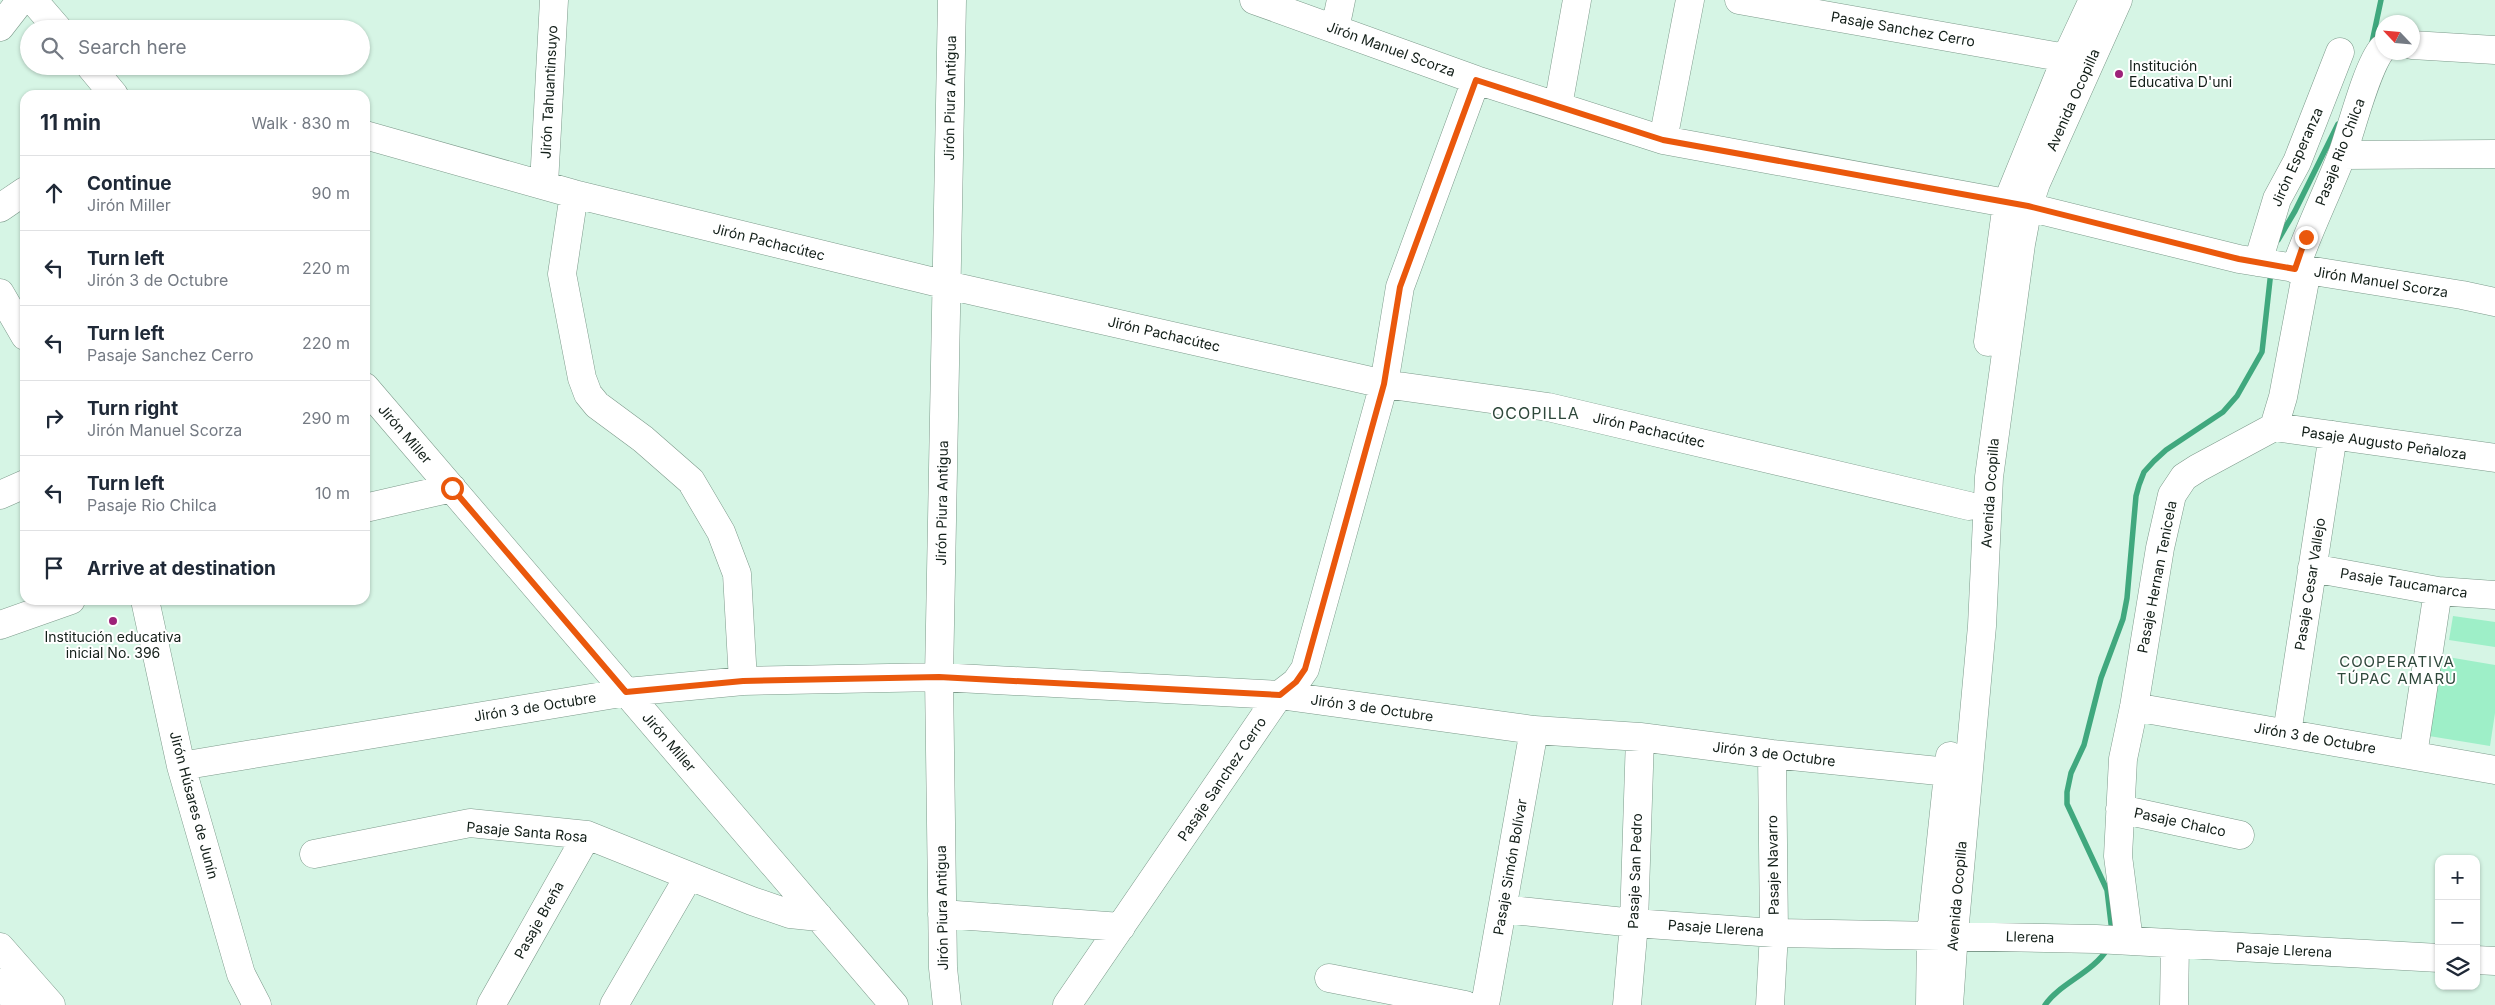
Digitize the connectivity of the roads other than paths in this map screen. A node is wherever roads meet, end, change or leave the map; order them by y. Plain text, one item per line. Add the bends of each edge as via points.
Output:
1 (21, 0) edge
2 (33, 0) edge
3 (554, 0) edge
4 (952, 0) edge
5 (1254, 0) edge
6 (1341, 0) edge
7 (1577, 0) edge
8 (1690, 0) edge
9 (1739, 0) edge
10 (2093, 0) edge
11 (2118, 0) edge
12 (50, 20) edge
13 (0, 27) edge
14 (1335, 29) junction
15 (2420, 45) edge
16 (2495, 50) edge
17 (2340, 52) dead end
18 (2066, 58) junction
19 (2377, 60) edge
20 (97, 75) edge
21 (1476, 80) junction
22 (110, 90) edge
23 (1558, 106) junction
24 (370, 136) edge
25 (1663, 140) junction
26 (2495, 154) edge
27 (2342, 155) junction
28 (544, 184) junction
29 (20, 194) edge
30 (574, 194) junction
31 (2017, 205) junction
32 (0, 208) edge
33 (2258, 262) junction
34 (2297, 269) junction
35 (946, 285) junction
36 (0, 293) edge
37 (2495, 302) edge
38 (20, 327) edge
39 (1384, 384) junction
40 (370, 394) edge
41 (2274, 427) junction
42 (2333, 435) junction
43 (2495, 458) edge
44 (20, 486) edge
45 (452, 488) junction
46 (0, 495) edge
47 (1969, 506) junction
48 (370, 507) edge
49 (2312, 568) junction
50 (2438, 591) junction
51 (2495, 595) edge
52 (57, 605) edge
53 (146, 605) edge
54 (0, 625) edge
55 (939, 677) junction
56 (743, 681) junction
57 (626, 692) junction
58 (1280, 695) junction
59 (2134, 707) junction
60 (1534, 730) junction
61 (2287, 733) junction
62 (1640, 737) junction
63 (1772, 754) junction
64 (2413, 755) junction
65 (181, 766) junction
66 (2495, 770) edge
67 (1958, 773) junction
68 (2120, 808) junction
69 (587, 835) junction
70 (2240, 835) dead end
71 (314, 854) dead end
72 (689, 876) junction
73 (1503, 909) junction
74 (942, 914) junction
75 (819, 917) junction
76 (1634, 922) junction
77 (1121, 927) junction
78 (1774, 932) junction
79 (1942, 934) junction
80 (2130, 941) junction
81 (2175, 944) junction
82 (0, 947) edge
83 (2435, 958) edge
84 (2480, 960) edge
85 (2495, 961) edge
86 (1329, 978) dead end
87 (0, 983) edge
88 (19, 1005) edge
89 (51, 1005) edge
90 (257, 1005) edge
91 (491, 1005) edge
92 (614, 1005) edge
93 (894, 1005) edge
94 (946, 1005) edge
95 (1067, 1005) edge
96 (1466, 1005) edge
97 (1485, 1005) edge
98 (1627, 1005) edge
99 (1770, 1005) edge
100 (1930, 1005) edge
101 (1949, 1005) edge
102 (2174, 1005) edge

1 - 13 street
2 - 12 street
3 - 28 street, Jirón Tahuantinsuyo
4 - 35 street, Jirón Piura Antigua
5 - 14 street, Jirón Manuel Scorza
6 - 14 street
7 - 23 street
8 - 25 street
9 - 18 street, Pasaje Sanchez Cerro
10 - 18 street, Avenida Ocopilla
11 - 31 street, Avenida Ocopilla
14 - 21 street, Jirón Manuel Scorza
15 - 16 street
17 - 33 street, Jirón Esperanza via 2297,162 2277,199
18 - 31 street, Avenida Ocopilla
19 - 27 street, Pasaje Rio Chilca
20 - 22 street
21 - 23 street, Jirón Manuel Scorza
21 - 39 street, Pasaje Sanchez Cerro via 1400,287
23 - 25 street, Jirón Manuel Scorza
24 - 28 street, Jirón Pachacútec
25 - 31 street, Jirón Manuel Scorza
26 - 27 street
27 - 34 street, Pasaje Rio Chilca via 2306,237
28 - 30 street, Jirón Pachacútec
29 - 32 street
30 - 35 street, Jirón Pachacútec
30 - 56 street via 562,274 582,378 588,394 597,405 691,481 721,532 737,574
31 - 33 street, Jirón Manuel Scorza
31 - 47 street, Avenida Ocopilla
31 - 67 street, Avenida Ocopilla via 1989,477 1982,626
33 - 34 street, Jirón Manuel Scorza
34 - 37 street, Jirón Manuel Scorza
34 - 41 street via 2283,397
35 - 39 street, Jirón Pachacútec
35 - 55 street, Jirón Piura Antigua
36 - 38 street
39 - 47 street, Jirón Pachacútec via 1548,407
39 - 58 street, Pasaje Sanchez Cerro via 1305,669 1296,682
40 - 45 street, Jirón Miller
41 - 42 street, Pasaje Augusto Peñaloza
41 - 59 street, Pasaje Hernan Tenicela via 2198,468 2184,478 2172,496 2160,548
42 - 43 street, Pasaje Augusto Peñaloza
42 - 49 street, Pasaje Cesar Vallejo
44 - 46 street
45 - 48 street
45 - 57 street, Jirón Miller
47 - 67 street, Avenida Ocopilla
49 - 50 street, Pasaje Taucamarca
49 - 61 street, Pasaje Cesar Vallejo
50 - 51 street, Pasaje Taucamarca
50 - 64 street
52 - 54 street
53 - 65 street, Jirón Húsares de Junín
55 - 56 street, Jirón 3 de Octubre
55 - 58 street, Jirón 3 de Octubre
55 - 74 street, Jirón Piura Antigua
56 - 57 street, Jirón 3 de Octubre
57 - 65 street, Jirón 3 de Octubre
57 - 75 street, Jirón Miller
58 - 60 street, Jirón 3 de Octubre
58 - 77 street, Pasaje Sanchez Cerro
59 - 61 street, Jirón 3 de Octubre
59 - 68 street, Pasaje Hernan Tenicela via 2123,759
60 - 62 street, Jirón 3 de Octubre
60 - 73 street, Pasaje Simón Bolívar
61 - 64 street, Jirón 3 de Octubre
62 - 63 street, Jirón 3 de Octubre
62 - 76 street, Pasaje San Pedro
63 - 67 street, Jirón 3 de Octubre
63 - 78 street, Pasaje Navarro
64 - 66 street, Jirón 3 de Octubre
65 - 90 street, Jirón Húsares de Junín via 241,974
67 - 79 street, Avenida Ocopilla
68 - 70 street, Pasaje Chalco
68 - 80 street, Pasaje Hernan Tenicela via 2118,856
69 - 71 street, Pasaje Santa Rosa via 470,824
69 - 72 street, Pasaje Santa Rosa
69 - 91 street, Pasaje Breña
72 - 75 street, Pasaje Santa Rosa via 790,914
72 - 92 street
73 - 76 street, Pasaje Llerena
73 - 97 street, Pasaje Simón Bolívar
74 - 77 street
74 - 94 street, Jirón Piura Antigua
75 - 93 street, Jirón Miller
76 - 78 street, Pasaje Llerena
76 - 98 street, Pasaje San Pedro
77 - 95 street, Pasaje Sanchez Cerro
78 - 79 street, Pasaje Llerena
78 - 99 street, Pasaje Navarro
79 - 80 street, Llerena
79 - 100 street, Avenida Ocopilla
79 - 101 street, Avenida Ocopilla
80 - 81 street, Pasaje Llerena
81 - 83 street, Pasaje Llerena
81 - 102 street
82 - 89 street
84 - 85 street
86 - 96 street
87 - 88 street

